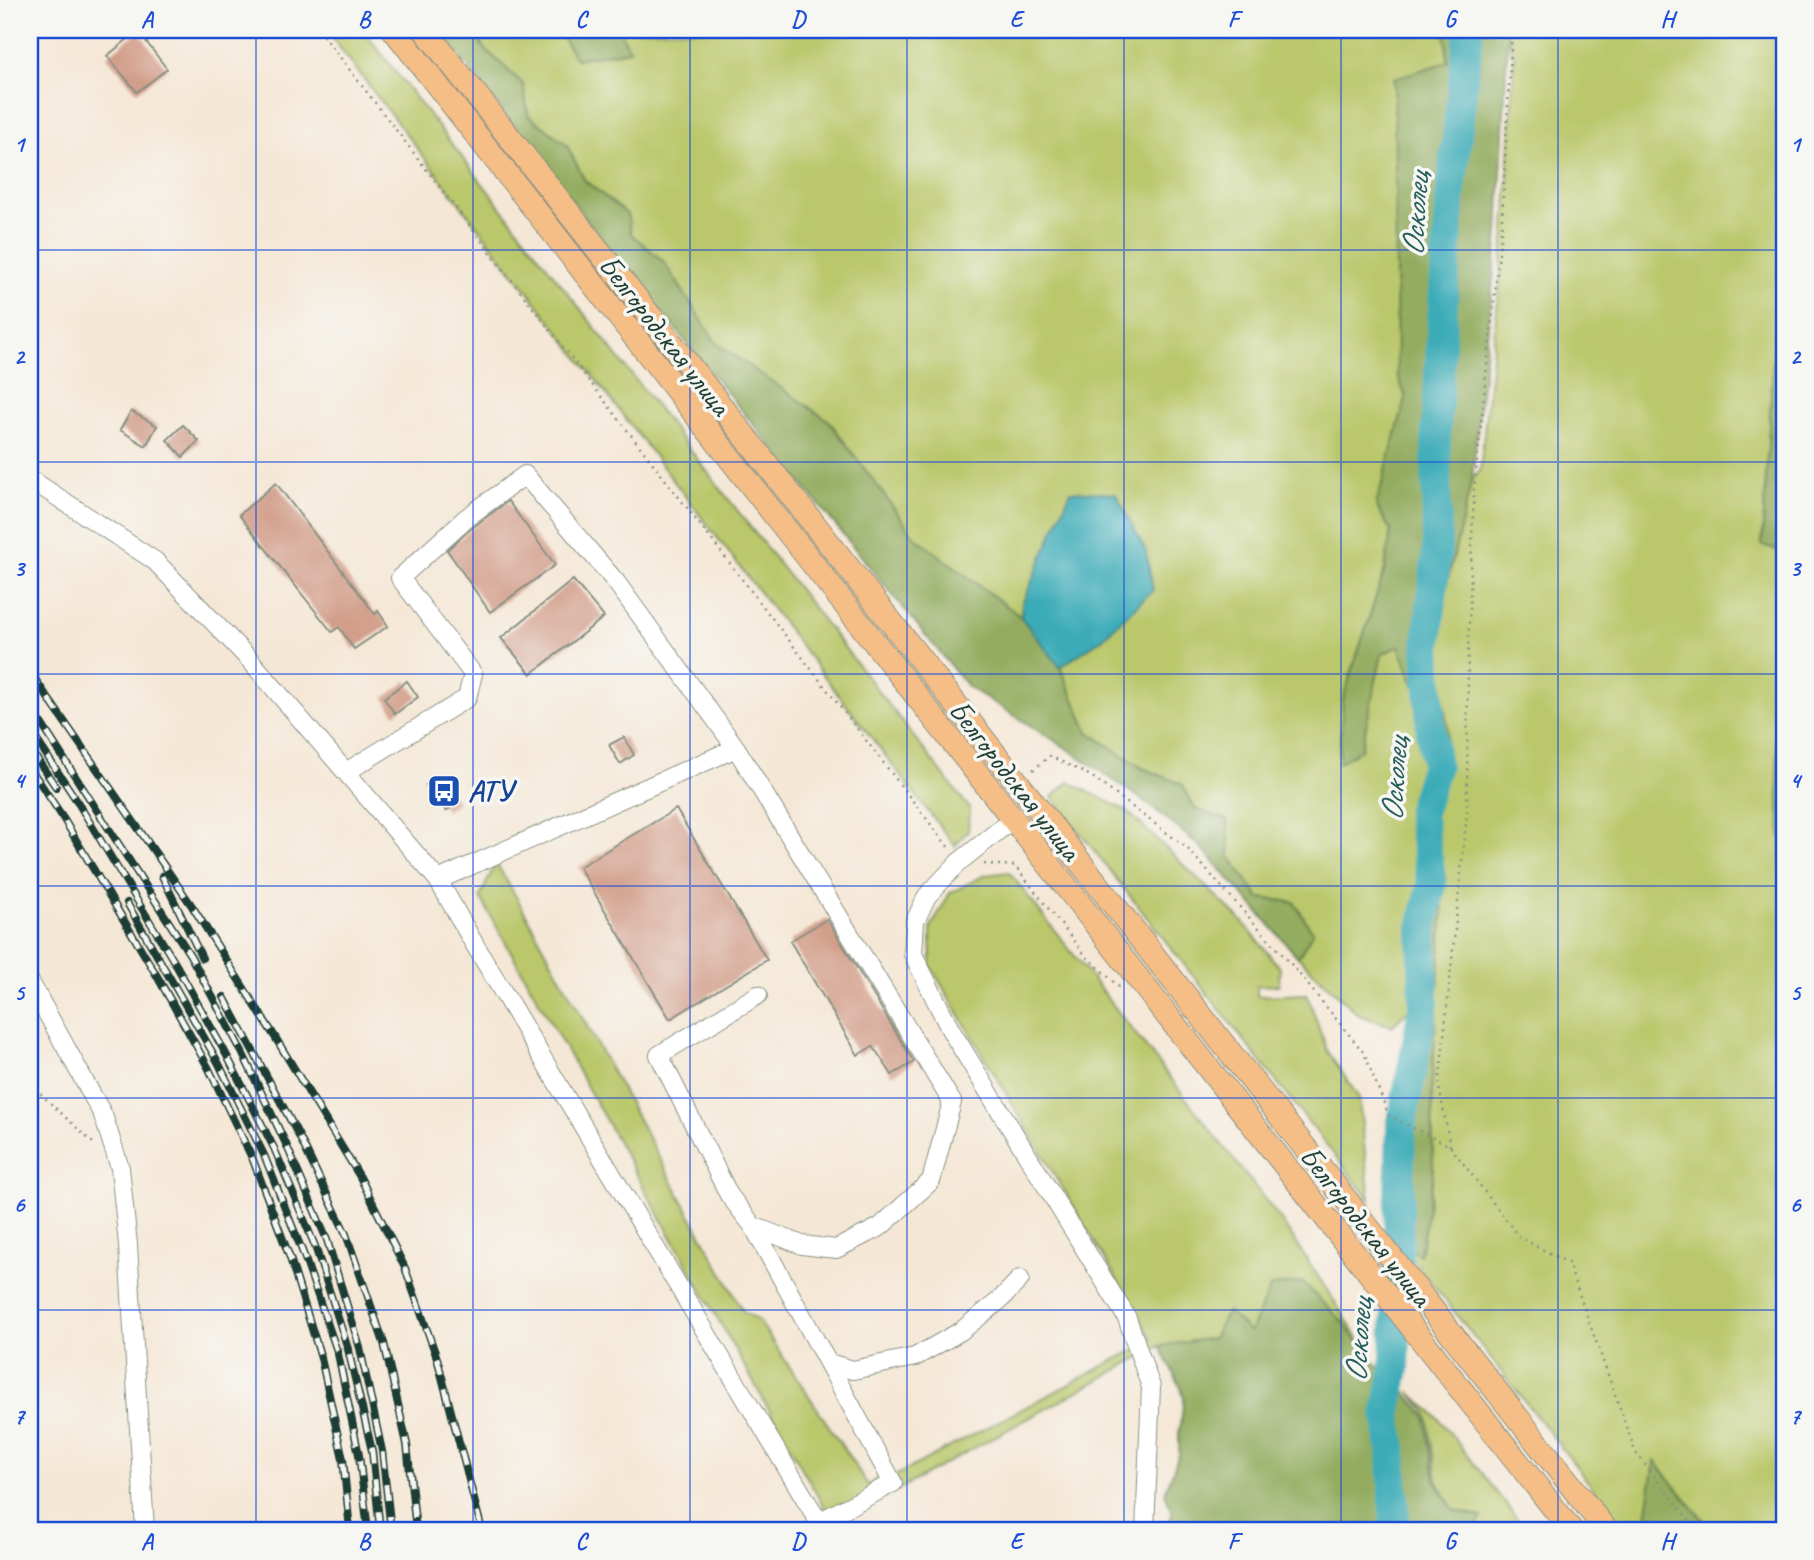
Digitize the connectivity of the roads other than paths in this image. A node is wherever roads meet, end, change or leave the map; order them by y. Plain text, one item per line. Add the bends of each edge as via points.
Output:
1 (394, 30) edge
2 (425, 30) edge
3 (30, 479) edge
4 (736, 748) junction
5 (346, 772) junction
6 (1033, 804) junction
7 (1013, 820) junction
8 (438, 880) junction
9 (30, 982) edge
10 (758, 995) dead end
11 (753, 1226) junction
12 (1020, 1279) dead end
13 (828, 1363) junction
14 (1548, 1457) junction
15 (1528, 1474) junction
16 (820, 1526) edge
17 (145, 1530) edge
18 (1145, 1530) edge
19 (1571, 1530) edge
20 (1606, 1530) edge

1 - 7 main road, Белгородская улица
2 - 6 main road, Белгородская улица
3 - 5 lane via 155,561 250,660
4 - 5 lane via 616,582 525,475 466,518 400,578 473,674 467,698
4 - 8 lane
4 - 11 lane via 952,1101 931,1181 880,1227 836,1249 802,1245
5 - 8 lane
6 - 7 main road
6 - 14 main road, Белгородская улица
7 - 15 main road, Белгородская улица
7 - 18 lane via 959,862 926,896 915,921 913,954 950,1029 1127,1318 1151,1387
8 - 16 lane
9 - 17 lane via 103,1115 120,1168
10 - 11 lane via 659,1055 730,1195
11 - 13 lane
12 - 13 lane via 961,1331 915,1357 853,1370
13 - 16 lane via 893,1483
14 - 15 lane
14 - 20 main road, Белгородская улица
15 - 19 main road

